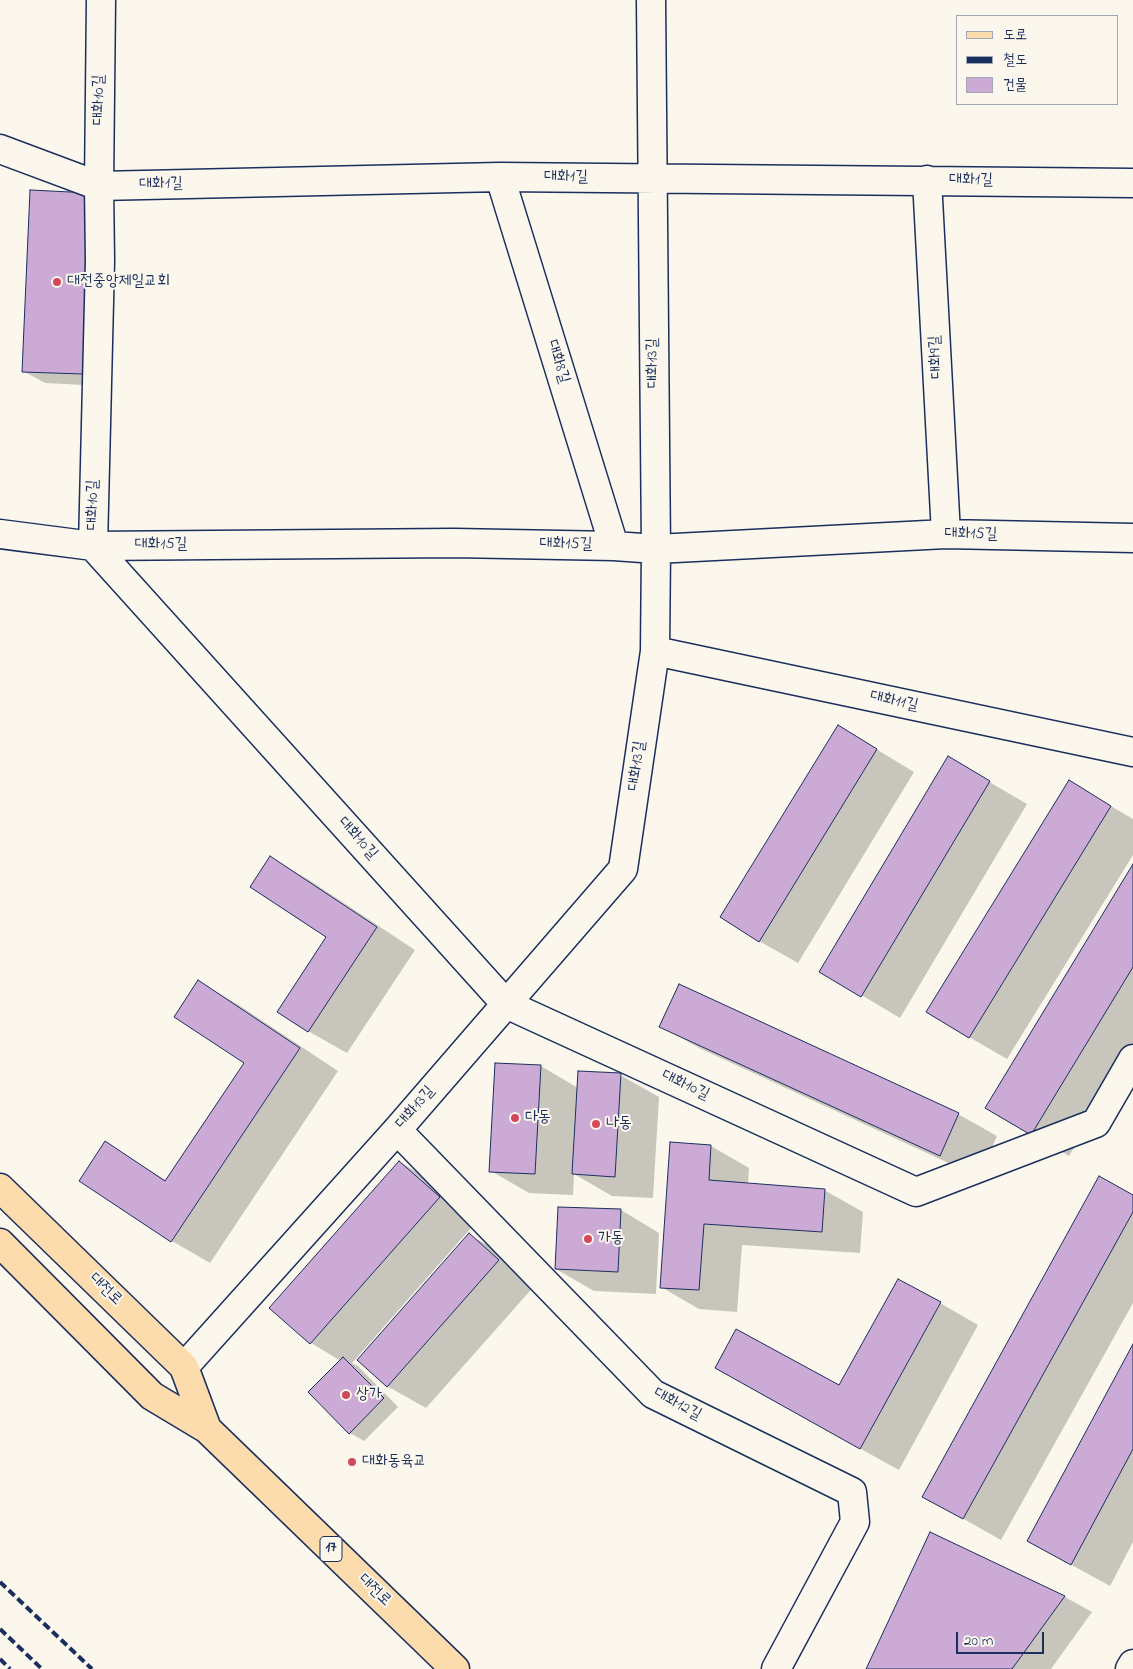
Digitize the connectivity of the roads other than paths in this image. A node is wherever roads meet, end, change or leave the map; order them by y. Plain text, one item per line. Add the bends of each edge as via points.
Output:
1 (101, 0) edge
2 (651, 0) edge
3 (2, 152) edge
4 (500, 178) junction
5 (652, 179) junction
6 (928, 180) junction
7 (1133, 183) edge
8 (99, 186) junction
9 (0, 534) edge
10 (946, 534) junction
11 (1133, 538) edge
12 (93, 546) junction
13 (614, 546) junction
14 (656, 549) junction
15 (655, 651) junction
16 (1133, 752) edge
17 (506, 1004) junction
18 (1133, 1059) edge
19 (398, 1130) junction
20 (0, 1188) edge
21 (0, 1243) edge
22 (184, 1366) junction
23 (207, 1429) junction
24 (1133, 1664) edge
25 (454, 1669) edge
26 (776, 1669) edge
27 (1130, 1669) edge

1 - 8 street, 대화10길
2 - 5 street, 대화13길
3 - 8 street, 대화1길
4 - 5 street, 대화1길
4 - 8 street, 대화1길
4 - 13 street, 대화8길
5 - 6 street, 대화1길
5 - 14 street, 대화13길
6 - 7 street, 대화1길
6 - 10 street, 대화9길
8 - 12 street, 대화10길
9 - 12 street, 대화15길
10 - 11 street, 대화15길
10 - 14 street, 대화15길
12 - 13 street, 대화15길 via 454,543
12 - 17 street, 대화10길
13 - 14 street, 대화15길
14 - 15 street, 대화13길
15 - 16 street, 대화11길
15 - 17 street, 대화13길 via 623,869
17 - 18 street, 대화10길 via 916,1192 1096,1123
17 - 19 street, 대화13길
19 - 22 street, 대화13길
19 - 26 street, 대화12길 via 653,1394 852,1492 856,1522
20 - 22 main road, 대전로 / 17
21 - 23 main road, 대전로 / 17 via 152,1396
22 - 23 main road, 대전로 / 17
23 - 25 main road, 대전로 / 17
24 - 27 street

